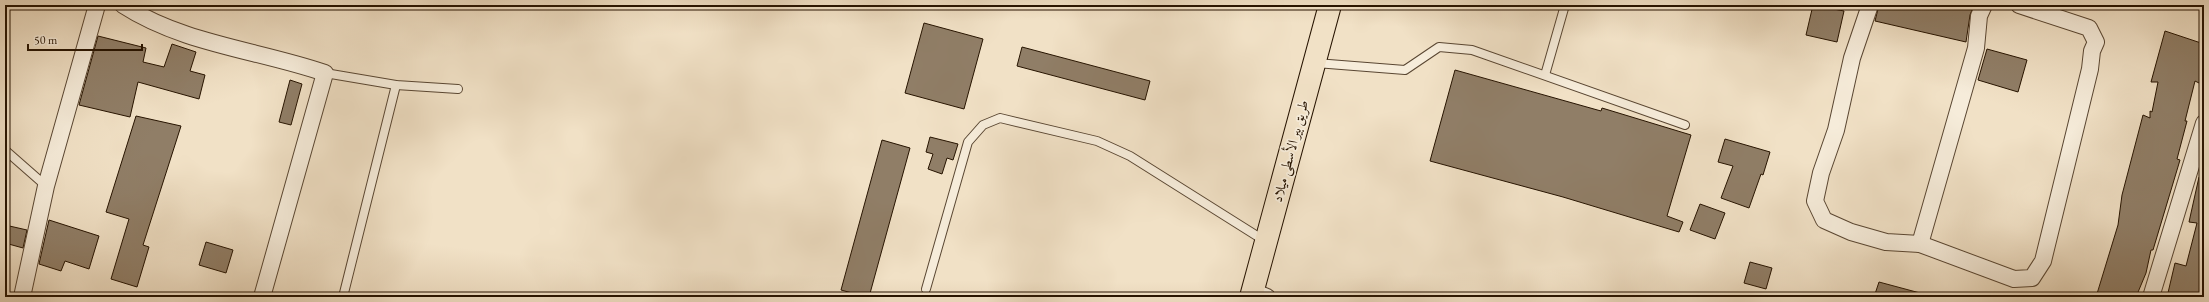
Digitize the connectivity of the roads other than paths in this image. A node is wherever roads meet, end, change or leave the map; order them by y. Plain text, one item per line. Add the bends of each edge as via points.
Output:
1 (98, 5) edge
2 (123, 5) edge
3 (1330, 5) edge
4 (1565, 5) edge
5 (1870, 5) edge
6 (1984, 5) edge
7 (2018, 5) edge
8 (1315, 62) junction
9 (325, 73) junction
10 (1545, 75) junction
11 (396, 85) junction
12 (458, 89) dead end
13 (2204, 123) edge
14 (1685, 125) dead end
15 (5, 150) edge
16 (46, 186) junction
17 (1266, 241) junction
18 (1920, 244) junction
19 (926, 289) dead end
20 (1257, 295) edge
21 (22, 297) edge
22 (262, 297) edge
23 (343, 297) edge
24 (2151, 297) edge

1 - 16 street
2 - 9 street via 139,16 182,32
3 - 8 main road, طريق بير الأسطى ميلاد
4 - 10 lane
5 - 18 street via 1852,58 1836,130 1815,201 1824,220 1851,232 1886,242
6 - 18 street via 1979,16 1976,48
7 - 18 street via 2089,28 2096,42 2043,260 2032,278 2014,279
8 - 10 lane via 1405,70 1439,46 1472,50
8 - 17 main road, طريق بير الأسطى ميلاد
9 - 11 lane
9 - 22 street
10 - 14 lane
11 - 12 lane
11 - 23 lane
13 - 24 street
15 - 16 lane
16 - 21 street
17 - 19 lane via 1124,153 1097,141 1000,118 983,125 968,142
17 - 20 main road, طريق بير الأسطى ميلاد

